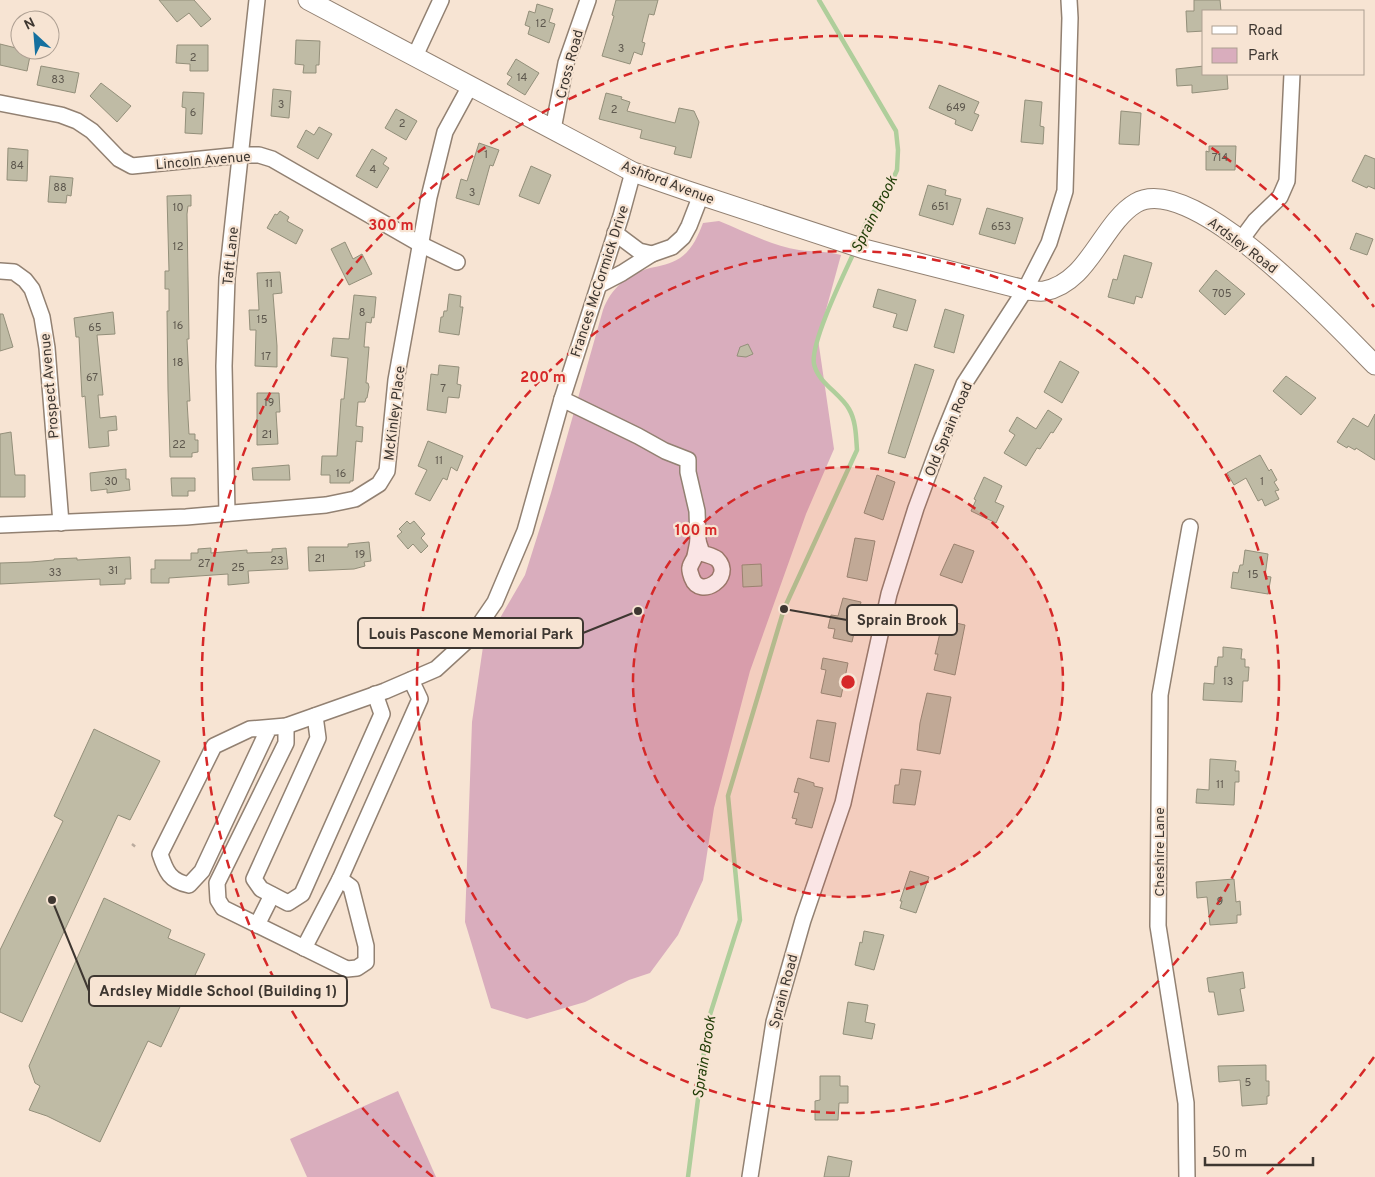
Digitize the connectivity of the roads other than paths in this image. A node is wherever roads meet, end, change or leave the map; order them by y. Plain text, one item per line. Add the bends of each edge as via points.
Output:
1 (257, 0) edge
2 (308, 0) edge
3 (441, 0) edge
4 (588, 0) edge
5 (1069, 0) edge
6 (414, 56) junction
7 (1292, 75) edge
8 (470, 86) junction
9 (0, 103) edge
10 (553, 129) junction
11 (241, 155) junction
12 (633, 172) junction
13 (701, 195) junction
14 (615, 233) junction
15 (1241, 240) junction
16 (420, 244) junction
17 (652, 254) junction
18 (457, 262) dead end
19 (0, 271) edge
20 (598, 285) junction
21 (1025, 290) junction
22 (1375, 365) edge
23 (562, 399) junction
24 (227, 513) junction
25 (60, 523) junction
26 (0, 525) edge
27 (1190, 527) dead end
28 (698, 541) dead end
29 (411, 680) junction
30 (375, 694) junction
31 (316, 716) junction
32 (286, 726) junction
33 (269, 728) junction
34 (840, 811) joint
35 (340, 879) junction
36 (272, 895) junction
37 (257, 925) junction
38 (304, 948) junction
39 (750, 1177) edge
40 (1187, 1177) edge

1 - 11 street, Taft Lane
2 - 6 main road, Ashford Avenue
3 - 6 street
4 - 10 street, Cross Road via 566,63
5 - 21 street, Old Sprain Road via 1065,191 1049,243
6 - 8 main road, Ashford Avenue
7 - 15 street via 1287,182 1280,197 1255,220
8 - 10 main road, Ashford Avenue
8 - 16 street, McKinley Place via 445,132
9 - 11 street, Lincoln Avenue via 77,121 92,131 119,159 132,166
10 - 12 main road, Ashford Avenue
11 - 16 street, Lincoln Avenue via 272,159
11 - 24 street, Taft Lane via 227,278 224,366
12 - 13 main road, Ashford Avenue
12 - 14 street, Frances McCormick Drive
13 - 17 street via 683,237 672,247
13 - 21 main road, Ashford Avenue via 864,249
14 - 17 street via 640,251
14 - 20 street, Frances McCormick Drive
15 - 21 main road, Ardsley Road via 1218,223 1187,207 1152,198 1136,203 1120,217 1084,264 1064,283 1044,291
15 - 22 main road, Ardsley Road via 1261,255
16 - 18 street, Lincoln Avenue
16 - 24 street, McKinley Place via 396,380 387,470 379,484 355,499 326,505
17 - 20 street
19 - 25 street, Prospect Avenue via 14,272 25,280 32,289 42,317
20 - 23 street, Frances McCormick Drive
21 - 34 street, Old Sprain Road via 964,384 916,508 889,594
23 - 28 street via 688,460
23 - 29 street, Frances McCormick Drive via 525,531 495,602 471,637 436,669
24 - 25 street, McKinley Place via 186,518
25 - 26 street, McKinley Place
27 - 40 street, Cheshire Lane via 1160,695 1158,926 1186,1103
29 - 30 street, Frances McCormick Drive
29 - 35 street via 420,699
30 - 31 street, Frances McCormick Drive
30 - 36 street via 382,714 302,894 288,903
31 - 32 street, Frances McCormick Drive
31 - 36 street via 318,738 254,879 260,889
32 - 33 street, Frances McCormick Drive
32 - 37 street via 286,743 216,883 218,900 223,908
33 - 33 street, Frances McCormick Drive via 250,729 214,746 160,854 165,871 178,883 189,885 202,871
34 - 39 street, Sprain Road via 802,920 774,1022
35 - 38 street
35 - 38 street via 351,887 366,946 366,962 357,968 347,969
36 - 37 street
37 - 38 street

